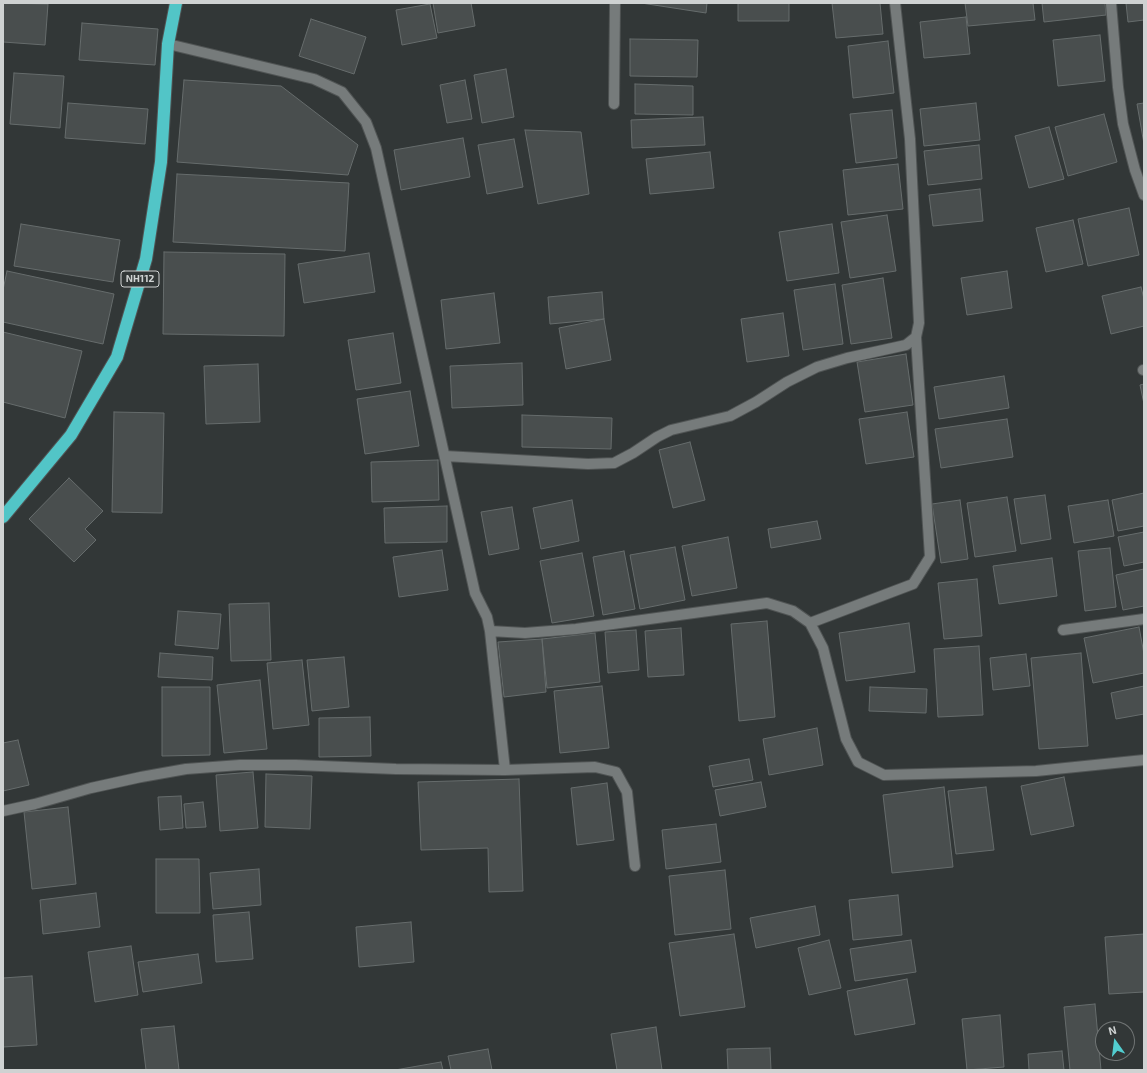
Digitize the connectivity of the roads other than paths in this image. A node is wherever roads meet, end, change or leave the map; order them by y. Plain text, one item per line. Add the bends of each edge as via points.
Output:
1 (176, 3) edge
2 (615, 3) edge
3 (895, 3) edge
4 (1111, 3) edge
5 (168, 44) junction
6 (614, 104) dead end
7 (1144, 195) edge
8 (916, 337) junction
9 (445, 456) junction
10 (3, 517) edge
11 (1144, 619) edge
12 (810, 623) junction
13 (1063, 630) dead end
14 (490, 631) junction
15 (1144, 760) edge
16 (505, 770) junction
17 (3, 811) edge
18 (635, 866) dead end

1 - 5 highway, NH112
2 - 6 street
3 - 8 street via 910,139 919,323
4 - 7 street via 1118,87 1124,124
5 - 9 street via 314,79 342,92 366,122 376,148
5 - 10 highway, NH112 via 161,162 146,259 117,357 71,435
8 - 9 street via 906,345 817,367 730,416 671,430 614,463 588,464
8 - 12 street via 930,557 913,584
9 - 14 street via 476,593 487,617
11 - 13 street
12 - 14 street via 793,610 767,604 576,629 524,633
12 - 15 street via 823,648 846,739 858,762 884,775 1036,772
14 - 16 street
16 - 17 street via 296,765 186,769 120,782
16 - 18 street via 595,766 616,772 627,792

